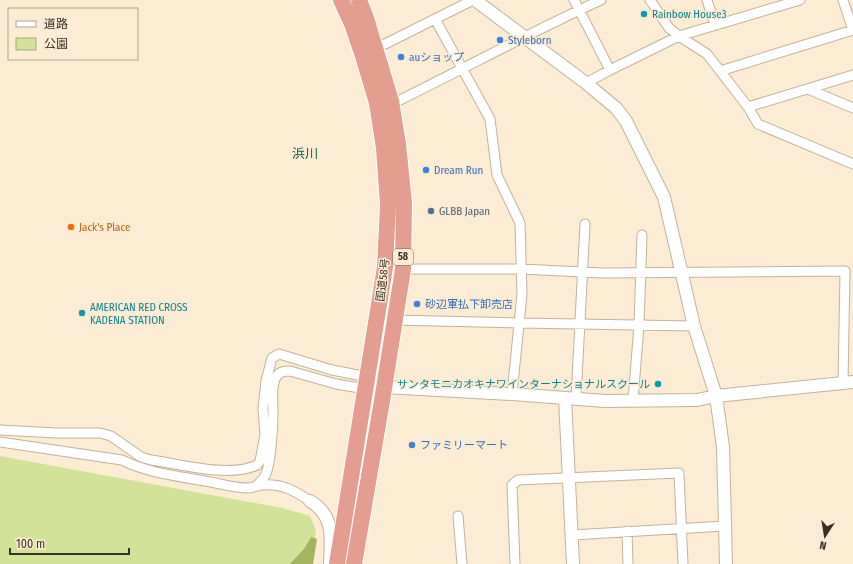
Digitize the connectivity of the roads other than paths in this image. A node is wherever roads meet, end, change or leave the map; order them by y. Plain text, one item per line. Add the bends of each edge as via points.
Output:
1 (341, 0) edge
2 (359, 0) edge
3 (474, 0) edge
4 (574, 0) edge
5 (601, 0) edge
6 (650, 0) edge
7 (707, 0) edge
8 (800, 0) edge
9 (843, 0) edge
10 (579, 10) junction
11 (434, 19) junction
12 (715, 25) junction
13 (853, 30) edge
14 (679, 36) junction
15 (524, 37) junction
16 (374, 46) junction
17 (463, 69) junction
18 (610, 70) junction
19 (720, 71) junction
20 (853, 75) edge
21 (586, 83) junction
22 (808, 89) junction
23 (390, 101) junction
24 (748, 107) junction
25 (853, 108) edge
26 (853, 164) edge
27 (585, 224) dead end
28 (642, 235) dead end
29 (403, 269) junction
30 (520, 269) junction
31 (582, 272) junction
32 (641, 272) junction
33 (681, 272) junction
34 (395, 320) junction
35 (520, 323) junction
36 (580, 324) junction
37 (639, 325) junction
38 (694, 326) junction
39 (848, 382) edge
40 (367, 383) junction
41 (384, 387) junction
42 (512, 394) junction
43 (716, 396) junction
44 (571, 399) junction
45 (634, 401) junction
46 (0, 430) edge
47 (0, 442) edge
48 (165, 465) junction
49 (569, 478) junction
50 (256, 486) junction
51 (310, 501) joint
52 (458, 516) dead end
53 (725, 526) junction
54 (681, 528) junction
55 (627, 532) junction
56 (572, 535) junction
57 (330, 564) edge
58 (337, 564) edge
59 (354, 564) edge
60 (462, 564) edge
61 (515, 564) edge
62 (573, 564) edge
63 (628, 564) edge
64 (683, 564) edge
65 (726, 564) edge

1 - 40 highway, 国道58号 / 58 via 352,24 375,96 385,155 388,204 386,267
2 - 16 highway, 国道58号 / 58
3 - 11 street
3 - 15 street
4 - 10 street
5 - 10 street
6 - 14 street via 669,28
7 - 12 street
8 - 12 street
9 - 13 street
10 - 15 street
10 - 18 street
11 - 16 street via 385,44
11 - 17 street
12 - 14 street
13 - 19 street
14 - 18 street
14 - 19 street via 707,54
15 - 17 street
15 - 21 street
16 - 23 highway, 国道58号 / 58
17 - 23 street via 400,100
17 - 30 street via 490,119 497,175 520,223
18 - 21 street
19 - 24 street
20 - 22 street
21 - 33 street via 616,108 630,128 664,197
22 - 24 street
22 - 25 street
23 - 29 highway, 国道58号 / 58 via 398,144 404,203
24 - 26 street via 758,124
27 - 31 street
28 - 32 street
29 - 30 street
29 - 34 highway, 国道58号 / 58
30 - 31 street
30 - 35 street
31 - 32 street
31 - 36 street
32 - 33 street
32 - 37 street
33 - 38 street
33 - 39 street via 845,271
34 - 35 street
34 - 41 highway, 国道58号 / 58
35 - 36 street
35 - 42 street
36 - 37 street
36 - 44 street
37 - 38 street
37 - 45 street
38 - 43 street
39 - 43 street
40 - 41 street
40 - 48 street via 279,354 272,358 266,381 263,409 265,435 257,466 228,471
40 - 50 street via 336,384 290,371 279,373 275,379 272,396 268,466 263,480
40 - 58 highway, 国道58号 / 58
41 - 42 street
41 - 59 highway, 国道58号 / 58
42 - 44 street
43 - 45 street via 697,400
43 - 53 street via 723,447
44 - 45 street
44 - 49 street
46 - 48 street via 100,433 111,436 151,460
47 - 48 street via 122,460 135,466
48 - 50 street via 190,478 248,488
49 - 54 street via 679,473
49 - 56 street
49 - 61 street via 518,480 512,485
50 - 51 street via 283,486
51 - 57 street via 318,506 329,522 332,534
52 - 60 street
53 - 54 street
53 - 65 street
54 - 55 street
54 - 64 street
55 - 56 street
55 - 63 street
56 - 62 street

